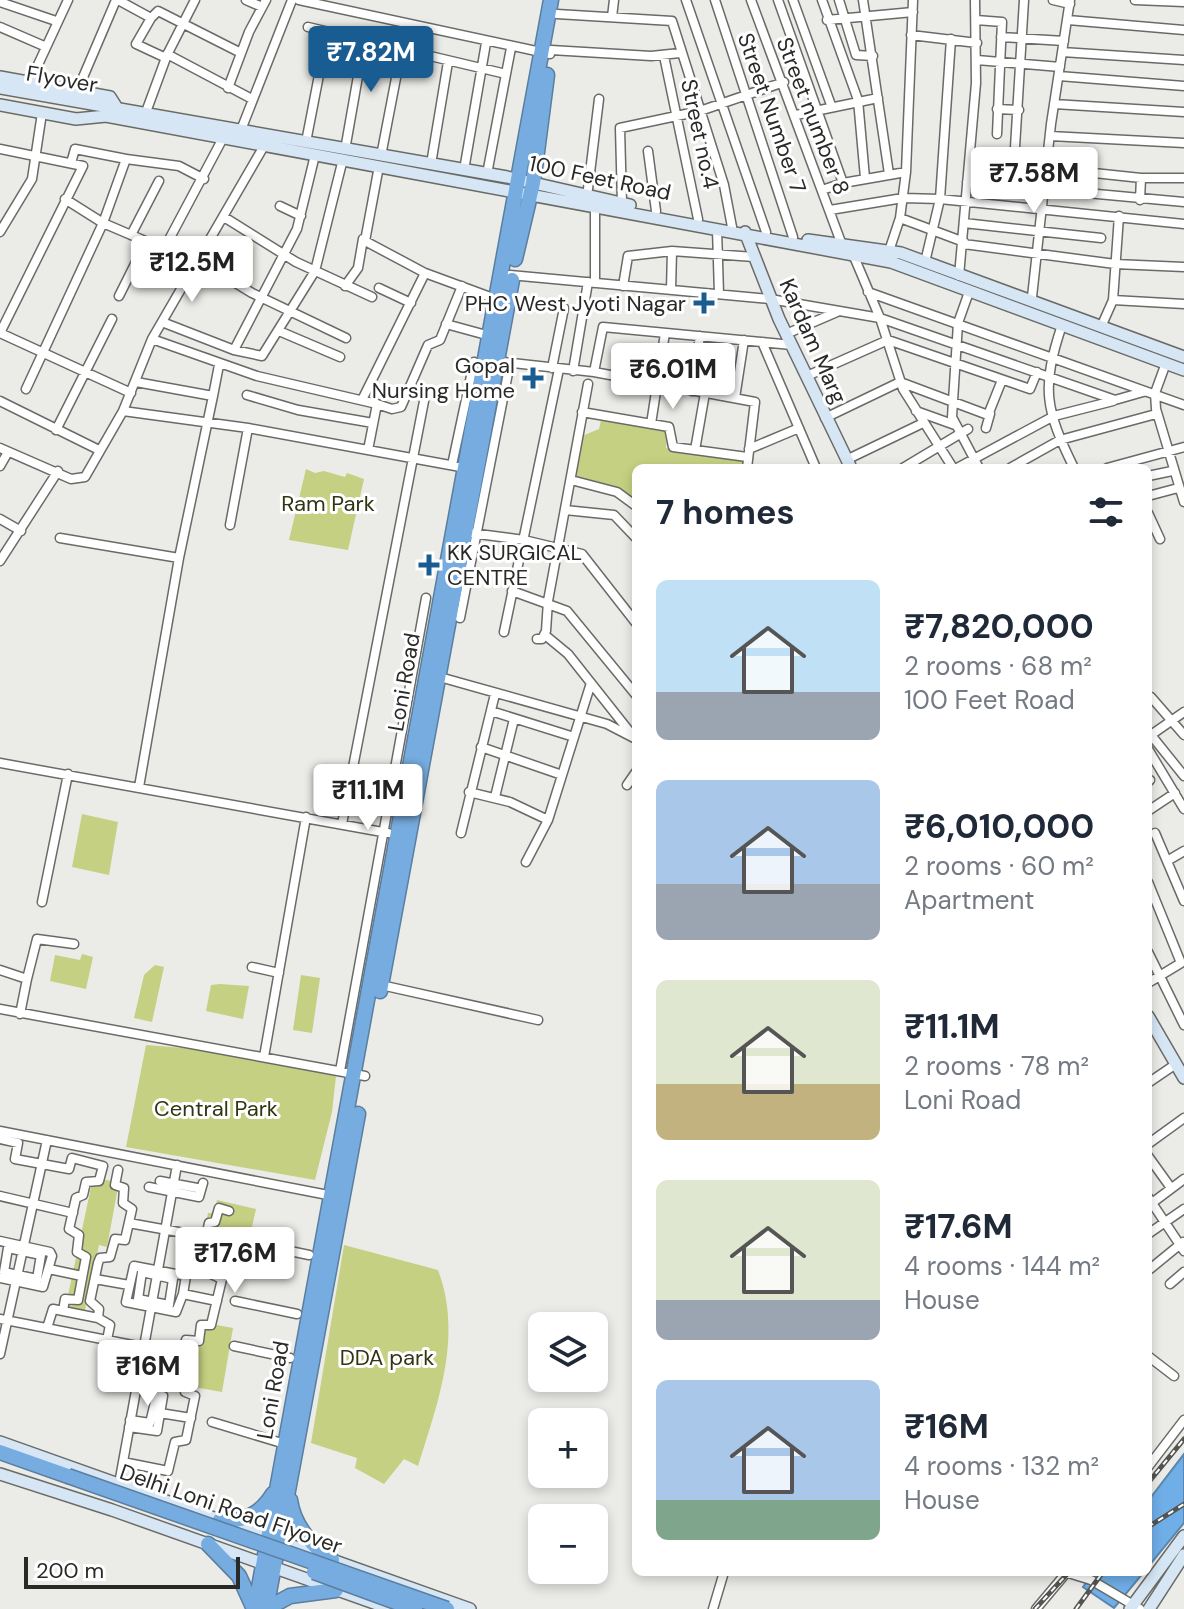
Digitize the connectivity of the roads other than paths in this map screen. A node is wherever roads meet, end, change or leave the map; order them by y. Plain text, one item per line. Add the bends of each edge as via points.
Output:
1 (68, 0) edge
2 (117, 0) edge
3 (195, 0) edge
4 (246, 0) edge
5 (292, 0) edge
6 (299, 0) edge
7 (614, 0) edge
8 (686, 0) edge
9 (715, 0) edge
10 (751, 0) edge
11 (778, 0) edge
12 (793, 0) edge
13 (822, 0) edge
14 (839, 0) edge
15 (863, 0) edge
16 (913, 0) edge
17 (975, 0) edge
18 (1024, 0) edge
19 (1053, 0) edge
20 (1135, 0) edge
21 (0, 2) edge
22 (1070, 2) edge
23 (1184, 2) edge
24 (264, 4) edge
25 (332, 4) edge
26 (556, 5) edge
27 (913, 12) junction
28 (866, 15) junction
29 (612, 17) junction
30 (151, 18) junction
31 (843, 18) junction
32 (827, 20) junction
33 (976, 20) junction
34 (1068, 20) junction
35 (56, 21) junction
36 (184, 23) junction
37 (406, 26) junction
38 (0, 27) edge
39 (308, 27) dead end
40 (1184, 30) edge
41 (327, 34) junction
42 (911, 35) junction
43 (1001, 37) junction
44 (1021, 38) junction
45 (951, 39) junction
46 (1064, 41) junction
47 (364, 42) junction
48 (486, 43) junction
49 (977, 43) junction
50 (44, 46) junction
51 (511, 48) junction
52 (402, 51) junction
53 (1062, 52) junction
54 (241, 53) junction
55 (548, 53) junction
56 (680, 53) junction
57 (167, 56) junction
58 (664, 56) junction
59 (873, 56) junction
60 (977, 60) junction
61 (1184, 60) edge
62 (1000, 61) junction
63 (448, 62) junction
64 (1021, 62) junction
65 (482, 69) junction
66 (1059, 72) junction
67 (506, 74) junction
68 (0, 77) edge
69 (30, 82) junction
70 (784, 82) junction
71 (1184, 86) edge
72 (0, 88) edge
73 (228, 88) junction
74 (78, 89) junction
75 (745, 95) junction
76 (0, 98) edge
77 (878, 98) junction
78 (252, 99) junction
79 (599, 99) dead end
80 (858, 100) junction
81 (723, 103) junction
82 (1054, 104) junction
83 (0, 105) edge
84 (831, 105) junction
85 (117, 108) junction
86 (817, 109) junction
87 (997, 109) junction
88 (1019, 110) junction
89 (700, 111) junction
90 (146, 112) junction
91 (1184, 112) edge
92 (42, 113) junction
93 (796, 115) junction
94 (106, 116) junction
95 (677, 117) junction
96 (241, 130) junction
97 (997, 134) dead end
98 (1050, 136) junction
99 (223, 138) junction
100 (1184, 143) edge
101 (264, 146) junction
102 (313, 147) junction
103 (0, 149) edge
104 (648, 151) dead end
105 (344, 154) junction
106 (38, 156) junction
107 (126, 159) junction
108 (970, 160) junction
109 (380, 161) junction
110 (71, 163) junction
111 (431, 164) junction
112 (1014, 164) junction
113 (1047, 167) junction
114 (464, 170) junction
115 (906, 172) junction
116 (487, 174) junction
117 (889, 174) junction
118 (865, 178) junction
119 (1141, 178) junction
120 (1184, 178) edge
121 (204, 179) junction
122 (159, 181) dead end
123 (967, 182) junction
124 (843, 183) junction
125 (524, 187) junction
126 (588, 189) dead end
127 (1045, 189) junction
128 (822, 190) junction
129 (903, 198) junction
130 (65, 199) junction
131 (940, 199) junction
132 (965, 200) junction
133 (1142, 200) junction
134 (1184, 202) edge
135 (622, 203) junction
136 (595, 205) junction
137 (280, 206) dead end
138 (1043, 207) junction
139 (830, 210) junction
140 (656, 211) junction
141 (301, 216) junction
142 (1119, 216) junction
143 (224, 217) junction
144 (900, 218) junction
145 (698, 219) junction
146 (1145, 219) junction
147 (103, 223) junction
148 (964, 223) junction
149 (1184, 224) edge
150 (717, 229) junction
151 (741, 230) junction
152 (934, 231) junction
153 (0, 232) edge
154 (766, 232) junction
155 (1040, 232) junction
156 (131, 235) junction
157 (793, 237) junction
158 (363, 238) junction
159 (1101, 238) dead end
160 (146, 242) junction
161 (169, 242) junction
162 (964, 243) junction
163 (842, 245) junction
164 (672, 251) junction
165 (889, 251) junction
166 (718, 254) junction
167 (1038, 254) junction
168 (286, 256) junction
169 (754, 257) junction
170 (855, 259) dead end
171 (199, 261) junction
172 (925, 262) junction
173 (1115, 264) junction
174 (1184, 267) edge
175 (315, 271) junction
176 (425, 273) junction
177 (508, 274) junction
178 (959, 276) junction
179 (591, 283) junction
180 (345, 286) junction
181 (462, 286) junction
182 (623, 286) junction
183 (379, 288) dead end
184 (671, 290) junction
185 (868, 292) junction
186 (969, 292) junction
187 (719, 294) junction
188 (119, 296) dead end
189 (261, 297) junction
190 (372, 297) dead end
191 (1032, 297) dead end
192 (493, 298) dead end
193 (770, 299) junction
194 (1113, 300) junction
195 (411, 303) junction
196 (1184, 304) edge
197 (564, 308) dead end
198 (839, 311) junction
199 (290, 312) junction
200 (880, 318) junction
201 (112, 319) dead end
202 (162, 322) junction
203 (958, 323) junction
204 (446, 324) junction
205 (1062, 325) junction
206 (1101, 327) junction
207 (279, 331) junction
208 (665, 333) junction
209 (490, 336) junction
210 (700, 336) junction
211 (346, 338) dead end
212 (152, 339) junction
213 (789, 339) junction
214 (744, 340) junction
215 (888, 340) junction
216 (762, 342) junction
217 (957, 343) junction
218 (234, 350) junction
219 (41, 354) junction
220 (1176, 354) edge
221 (340, 357) dead end
222 (1051, 358) junction
223 (491, 361) junction
224 (955, 363) junction
225 (219, 365) junction
226 (556, 369) junction
227 (1184, 370) edge
228 (573, 371) junction
229 (594, 372) junction
230 (1037, 372) junction
231 (84, 373) junction
232 (807, 376) junction
233 (1046, 377) junction
234 (1002, 380) junction
235 (136, 382) junction
236 (900, 382) junction
237 (588, 384) dead end
238 (657, 384) junction
239 (26, 389) dead end
240 (692, 391) junction
241 (1143, 392) junction
242 (131, 393) junction
243 (705, 393) junction
244 (1155, 393) junction
245 (247, 395) dead end
246 (213, 396) junction
247 (425, 396) dead end
248 (363, 398) junction
249 (735, 398) junction
250 (953, 400) junction
251 (1115, 400) junction
252 (0, 401) edge
253 (377, 404) junction
254 (1184, 405) edge
255 (123, 411) junction
256 (916, 411) junction
257 (582, 412) junction
258 (990, 414) junction
259 (1156, 414) junction
260 (1054, 416) junction
261 (825, 418) junction
262 (373, 423) junction
263 (923, 423) junction
264 (209, 424) junction
265 (651, 424) junction
266 (248, 428) junction
267 (799, 428) junction
268 (986, 428) dead end
269 (957, 429) junction
270 (968, 429) dead end
271 (56, 430) junction
272 (1060, 440) junction
273 (939, 446) junction
274 (1184, 447) edge
275 (4, 450) edge
276 (99, 450) junction
277 (368, 450) junction
278 (695, 450) junction
279 (1167, 452) junction
280 (748, 453) junction
281 (412, 458) junction
282 (747, 464) edge
283 (814, 464) edge
284 (849, 464) edge
285 (910, 464) edge
286 (952, 464) edge
287 (977, 464) edge
288 (1017, 464) edge
289 (1072, 464) edge
290 (1122, 464) edge
291 (0, 466) edge
292 (465, 467) junction
293 (58, 471) junction
294 (1172, 471) junction
295 (1152, 475) edge
296 (571, 480) junction
297 (1178, 488) junction
298 (1152, 495) edge
299 (1184, 500) edge
300 (632, 503) edge
301 (565, 510) junction
302 (0, 519) edge
303 (1152, 522) edge
304 (230, 525) dead end
305 (21, 531) junction
306 (465, 532) junction
307 (632, 534) edge
308 (60, 538) dead end
309 (1160, 539) dead end
310 (524, 540) junction
311 (558, 547) junction
312 (179, 558) junction
313 (0, 561) edge
314 (512, 591) junction
315 (426, 598) dead end
316 (548, 601) junction
317 (460, 618) dead end
318 (632, 618) edge
319 (504, 632) dead end
320 (434, 675) junction
321 (591, 683) junction
322 (632, 690) edge
323 (495, 694) junction
324 (1152, 698) edge
325 (491, 711) junction
326 (1184, 712) edge
327 (581, 718) junction
328 (514, 719) junction
329 (1171, 721) junction
330 (632, 734) edge
331 (1152, 734) edge
332 (1184, 735) edge
333 (632, 736) edge
334 (574, 737) junction
335 (1152, 739) edge
336 (481, 747) junction
337 (505, 754) junction
338 (1152, 756) edge
339 (0, 763) edge
340 (68, 774) junction
341 (562, 775) junction
342 (1184, 776) edge
343 (632, 778) edge
344 (627, 785) dead end
345 (139, 787) junction
346 (469, 792) junction
347 (1175, 793) junction
348 (495, 797) junction
349 (1152, 808) edge
350 (1184, 809) edge
351 (306, 817) junction
352 (548, 820) junction
353 (342, 824) junction
354 (461, 833) dead end
355 (1155, 833) dead end
356 (397, 835) junction
357 (1184, 851) edge
358 (1167, 861) junction
359 (526, 862) dead end
360 (1152, 891) edge
361 (1184, 901) edge
362 (42, 902) dead end
363 (74, 944) dead end
364 (1152, 962) edge
365 (1183, 965) edge
366 (252, 967) dead end
367 (0, 970) edge
368 (279, 973) junction
369 (1158, 977) junction
370 (27, 979) junction
371 (1152, 981) edge
372 (381, 985) junction
373 (0, 1009) edge
374 (20, 1014) junction
375 (538, 1020) dead end
376 (1152, 1023) edge
377 (1184, 1025) edge
378 (264, 1057) junction
379 (1176, 1064) junction
380 (353, 1074) junction
381 (1184, 1078) edge
382 (1152, 1080) edge
383 (1184, 1118) edge
384 (0, 1131) edge
385 (0, 1139) edge
386 (47, 1140) junction
387 (1152, 1141) edge
388 (1152, 1162) edge
389 (41, 1164) junction
390 (177, 1165) junction
391 (118, 1170) dead end
392 (1184, 1179) edge
393 (160, 1181) dead end
394 (200, 1186) dead end
395 (149, 1187) dead end
396 (173, 1188) junction
397 (1171, 1188) junction
398 (0, 1196) edge
399 (337, 1196) junction
400 (1152, 1199) edge
401 (1152, 1203) edge
402 (33, 1204) junction
403 (1184, 1209) edge
404 (229, 1211) dead end
405 (73, 1213) junction
406 (129, 1223) junction
407 (1165, 1223) junction
408 (166, 1230) junction
409 (1152, 1231) edge
410 (206, 1237) junction
411 (0, 1241) edge
412 (252, 1243) dead end
413 (1183, 1246) edge
414 (23, 1248) junction
415 (309, 1255) dead end
416 (1152, 1268) edge
417 (49, 1269) junction
418 (158, 1272) junction
419 (1184, 1272) edge
420 (82, 1276) junction
421 (0, 1278) edge
422 (17, 1278) junction
423 (95, 1279) junction
424 (1170, 1284) dead end
425 (129, 1285) junction
426 (183, 1294) junction
427 (217, 1301) junction
428 (235, 1301) dead end
429 (151, 1305) junction
430 (63, 1311) junction
431 (297, 1314) dead end
432 (98, 1318) junction
433 (4, 1320) edge
434 (47, 1328) junction
435 (107, 1340) junction
436 (234, 1346) dead end
437 (143, 1347) junction
438 (0, 1354) edge
439 (183, 1355) junction
440 (290, 1358) dead end
441 (1152, 1359) edge
442 (1174, 1376) dead end
443 (135, 1390) junction
444 (160, 1413) junction
445 (191, 1418) junction
446 (1184, 1420) edge
447 (212, 1422) dead end
448 (129, 1424) junction
449 (0, 1442) edge
450 (285, 1444) junction
451 (0, 1452) edge
452 (0, 1461) edge
453 (123, 1462) junction
454 (1152, 1462) edge
455 (0, 1474) edge
456 (119, 1484) junction
457 (283, 1487) junction
458 (220, 1520) junction
459 (1184, 1536) edge
460 (274, 1540) junction
461 (208, 1544) junction
462 (1184, 1555) edge
463 (326, 1558) junction
464 (269, 1566) junction
465 (723, 1576) edge
466 (1063, 1576) edge
467 (1078, 1576) edge
468 (313, 1581) junction
469 (336, 1590) junction
470 (1135, 1608) edge
471 (255, 1609) edge
472 (266, 1609) edge
473 (391, 1609) edge
474 (415, 1609) edge
475 (447, 1609) edge
476 (470, 1609) edge
477 (713, 1609) edge
478 (1036, 1609) edge
479 (1149, 1609) edge

1 - 35 street
2 - 30 street
2 - 74 street
3 - 36 street
4 - 24 street
5 - 78 street
6 - 25 street
7 - 29 street
8 - 81 street
9 - 75 street, Street Number 7
10 - 70 street, Street number 8
11 - 86 street
12 - 84 street
13 - 32 street
14 - 31 street
15 - 28 street
16 - 27 street
17 - 33 street
18 - 44 street
19 - 22 street
20 - 23 street
21 - 35 street
22 - 34 street
24 - 54 street
25 - 37 street
26 - 29 street
26 - 55 highway, Loni Road
27 - 28 street
27 - 42 street
28 - 31 street
28 - 59 street
29 - 56 street via 672,21
30 - 36 street via 158,10
30 - 57 street via 136,44
31 - 32 street
31 - 59 street via 857,57
32 - 80 street
33 - 43 street via 1002,21
33 - 49 street
34 - 40 street
34 - 46 street
35 - 50 street
36 - 54 street
36 - 57 street
37 - 48 street
37 - 52 street
38 - 50 street
39 - 41 street
41 - 47 street
41 - 102 street
42 - 45 street
42 - 115 street
43 - 44 street
43 - 62 street
44 - 46 street
44 - 64 street
45 - 49 street
45 - 131 street
46 - 53 street
47 - 52 street
47 - 105 street
48 - 51 street
48 - 65 street
49 - 60 street
50 - 69 street
51 - 55 street
51 - 67 street
52 - 63 street
52 - 109 street
53 - 61 street
53 - 66 street
54 - 73 street
55 - 58 street
55 - 125 highway, Loni Road
56 - 58 street
56 - 89 street
57 - 73 street
57 - 90 street
58 - 95 street, Street no.4
59 - 77 street
60 - 62 street
60 - 108 street
62 - 64 street
62 - 87 street
63 - 65 street
63 - 111 street
64 - 66 street
64 - 88 street
65 - 67 street
65 - 114 street
66 - 71 street
66 - 82 street
67 - 116 street
68 - 69 main road, 100 Feet Road
69 - 74 main road, 100 Feet Road
70 - 75 street
70 - 93 street, Street number 8
72 - 85 main road, Flyover
73 - 78 street
74 - 85 main road, 100 Feet Road via 110,97
75 - 81 street
75 - 157 street, Street Number 7
76 - 94 main road, Flyover
77 - 80 street
77 - 117 street
78 - 96 street
79 - 126 street
80 - 84 street
80 - 118 street
81 - 89 street
81 - 154 street
82 - 91 street
82 - 98 street
83 - 92 main road, 100 Feet Road
84 - 86 street
85 - 90 main road, 100 Feet Road
86 - 93 street
86 - 124 street
87 - 88 street
87 - 97 street
88 - 112 street
89 - 95 street
89 - 151 street
90 - 96 main road, 100 Feet Road
92 - 94 main road, 100 Feet Road via 76,119
92 - 106 street
93 - 128 street, Street number 8
94 - 99 main road, 100 Feet Road
95 - 135 street via 621,127
95 - 145 street, Street no.4
96 - 102 main road, 100 Feet Road
98 - 100 street
98 - 113 street
99 - 101 main road, 100 Feet Road
99 - 121 street
101 - 102 main road, 100 Feet Road
101 - 143 street
102 - 105 main road, 100 Feet Road
102 - 141 street
103 - 106 street
104 - 140 street
105 - 109 main road, 100 Feet Road
105 - 175 street
106 - 110 street
106 - 153 street via 27,189
107 - 110 street via 75,149
107 - 121 street via 179,166
107 - 147 street
108 - 112 street
108 - 123 street
109 - 111 main road, 100 Feet Road
109 - 125 main road, 100 Feet Road
109 - 158 street
110 - 130 street via 83,166
111 - 114 main road, 100 Feet Road
112 - 113 street
113 - 119 street
113 - 127 street
114 - 116 main road, 100 Feet Road
115 - 117 street
115 - 129 street
116 - 125 main road, 100 Feet Road
117 - 118 street
118 - 124 street
119 - 120 street
119 - 133 street
121 - 161 street
122 - 156 street
123 - 127 street
123 - 132 street
124 - 128 street
125 - 135 main road, 100 Feet Road
125 - 136 main road, 100 Feet Road
125 - 177 highway, Loni Road
127 - 133 street
127 - 138 street
128 - 139 street, Street number 8
129 - 131 street
129 - 139 street
129 - 144 street
130 - 147 street
130 - 219 street via 0,333
131 - 132 street
131 - 152 street
132 - 138 street
132 - 148 street
133 - 134 street
133 - 146 street
135 - 140 main road, 100 Feet Road
136 - 150 main road, 100 Feet Road
136 - 179 street
137 - 141 street
138 - 142 street
138 - 155 street
139 - 163 street, Street number 8
140 - 145 main road, 100 Feet Road
141 - 168 street
142 - 146 street
142 - 173 street
143 - 168 street
143 - 171 street
144 - 152 street
144 - 165 street
145 - 151 main road, 100 Feet Road
146 - 149 street
147 - 156 street
147 - 219 street
148 - 155 street
148 - 162 street
150 - 151 main road, 100 Feet Road
150 - 166 street
151 - 154 main road, 100 Feet Road
151 - 169 main road, Kardam Marg
151 - 186 main road, 100 Feet Road via 891,262
152 - 162 street
152 - 172 street
154 - 157 main road, 100 Feet Road
155 - 159 street
155 - 167 street
156 - 160 street
157 - 163 main road, 100 Feet Road
158 - 176 street
158 - 180 street via 358,268
160 - 161 street via 163,249
160 - 188 street
161 - 171 street
162 - 167 street
162 - 178 street
163 - 165 main road, 100 Feet Road
164 - 166 street
164 - 182 street via 627,257
164 - 184 street
165 - 172 main road, 100 Feet Road
166 - 169 street
166 - 187 street
167 - 173 street
167 - 191 street
168 - 175 street
168 - 189 street
169 - 193 main road, Kardam Marg
170 - 185 street
171 - 189 street
171 - 202 street
172 - 178 main road, 100 Feet Road
173 - 174 street
173 - 194 street
175 - 180 street
175 - 199 street
176 - 181 street
176 - 195 street
177 - 179 street
177 - 209 highway, Loni Road
177 - 223 highway, Loni Road
178 - 206 main road, 100 Feet Road
179 - 182 street
179 - 228 street
180 - 190 street
181 - 192 street
181 - 204 street
182 - 184 street
183 - 195 street
184 - 187 street
185 - 200 street
185 - 203 street
186 - 203 street
186 - 205 main road, 100 Feet Road
187 - 193 street
189 - 199 street
189 - 218 street
193 - 198 street
193 - 213 main road, Kardam Marg
194 - 196 street
194 - 206 street
195 - 248 street
197 - 226 street
198 - 200 street
198 - 213 street
199 - 207 street
199 - 211 street
200 - 215 street
200 - 217 street
201 - 231 street
202 - 212 street
202 - 218 street
203 - 217 street
203 - 222 street
204 - 209 street
204 - 253 street via 440,340 428,345 401,407
205 - 220 main road, 100 Feet Road
205 - 222 street
206 - 220 main road, 100 Feet Road
207 - 218 street via 262,357
207 - 221 street
208 - 210 street
208 - 229 street via 602,327
208 - 238 street
209 - 223 highway, Loni Road
210 - 214 street
210 - 240 street
212 - 225 street
212 - 235 street
213 - 216 street
213 - 232 main road, Kardam Marg
214 - 216 street
214 - 249 street
215 - 224 street
215 - 232 street
215 - 236 street
216 - 267 street
217 - 224 street
217 - 230 street
219 - 231 street
219 - 239 street
220 - 227 main road, 100 Feet Road
220 - 244 street
222 - 233 street
222 - 241 street
223 - 226 street
223 - 292 highway, Loni Road
223 - 306 street
224 - 234 street
224 - 250 street
225 - 246 street
225 - 248 street
226 - 228 street
226 - 310 street
228 - 229 street
229 - 238 street
230 - 233 street
230 - 234 street via 1031,389
231 - 242 street
231 - 271 street
232 - 261 main road, Kardam Marg
233 - 251 street
233 - 260 street
234 - 258 street
235 - 242 street
235 - 246 street
236 - 250 street
236 - 256 street
236 - 261 street
237 - 257 street
238 - 240 street
238 - 265 street
240 - 243 street
241 - 244 street
241 - 251 street
242 - 255 street
243 - 249 street
243 - 278 street
244 - 254 street
244 - 259 street
245 - 262 street
246 - 264 street
247 - 281 street
248 - 253 street
249 - 280 street via 757,405
250 - 258 street
250 - 269 street
251 - 260 street
252 - 271 street
253 - 262 street
255 - 264 street
255 - 276 street
256 - 263 street
256 - 269 street
257 - 265 street
257 - 296 street
258 - 268 street
259 - 272 street
259 - 279 street
260 - 272 street
260 - 287 street
261 - 284 main road, Kardam Marg
262 - 277 street
263 - 273 street
263 - 284 street
264 - 266 street
264 - 312 street
265 - 278 street via 670,427 673,447
266 - 277 street
266 - 304 street
267 - 280 street
267 - 283 street
269 - 270 street
269 - 273 street
269 - 287 street
271 - 276 street
272 - 288 street
272 - 289 street
273 - 285 street
273 - 286 street
274 - 279 street
275 - 291 street
275 - 293 street
276 - 293 street via 82,480
277 - 281 street
278 - 280 street
279 - 290 street
279 - 294 street
280 - 282 street
281 - 292 street
281 - 353 street
292 - 306 highway, Loni Road
293 - 305 street
294 - 295 street
294 - 297 street
296 - 300 street via 617,492
296 - 301 street
297 - 298 street
297 - 299 street
301 - 307 street via 614,515
301 - 311 street
302 - 305 street
303 - 309 street
305 - 313 street
306 - 310 street
306 - 317 street
306 - 320 highway, Loni Road
308 - 312 street
310 - 311 street
310 - 314 street
311 - 316 street
311 - 318 street via 587,558
312 - 345 street
314 - 316 street
314 - 319 street
315 - 356 street
316 - 321 street via 541,637 568,654
316 - 322 street via 574,617
320 - 323 street
320 - 356 highway, Loni Road
321 - 327 street
321 - 330 street
323 - 325 street
323 - 327 street
324 - 329 street
325 - 328 street
325 - 336 street
326 - 329 street
327 - 333 street
327 - 334 street
328 - 334 street
328 - 337 street
329 - 331 street
329 - 332 street
334 - 341 street
335 - 342 street
336 - 337 street
336 - 346 street
337 - 341 street
337 - 348 street
338 - 347 street
339 - 340 street
340 - 345 street
340 - 362 street
341 - 352 street
343 - 344 street
345 - 351 street
346 - 348 street
346 - 354 street
347 - 349 street
347 - 350 street
348 - 352 street
351 - 353 street
351 - 368 street
352 - 359 street
353 - 356 street
355 - 358 street
356 - 372 highway, Loni Road
356 - 380 highway, Loni Road
357 - 358 street
358 - 361 street
360 - 365 street
363 - 370 street via 37,939
364 - 369 street
365 - 369 street
366 - 368 street
367 - 370 street
368 - 378 street
369 - 371 street
369 - 377 street
370 - 374 street
372 - 375 street
372 - 380 highway, Loni Road
373 - 374 street
374 - 378 street
376 - 379 main road
378 - 380 street
379 - 381 main road
379 - 382 street
380 - 399 highway, Loni Road
383 - 387 street
384 - 386 street
385 - 389 street via 18,1143 15,1159
386 - 389 street
386 - 390 street
388 - 397 street
389 - 402 street
389 - 405 street via 69,1169 72,1158 102,1165 99,1181 86,1182
390 - 396 street
390 - 399 street
391 - 406 street via 115,1185 124,1188 123,1203 132,1207
392 - 397 street
393 - 396 street
394 - 396 street via 199,1197
395 - 396 street
396 - 408 street
397 - 400 street
398 - 402 street
399 - 450 highway, Loni Road
399 - 457 highway, Loni Road
401 - 407 street
402 - 405 street
402 - 414 street
403 - 407 street
404 - 410 street via 219,1208
405 - 420 street via 69,1229 78,1233 76,1250 86,1257
406 - 408 street
406 - 423 street via 125,1240 115,1239 110,1257 100,1258
407 - 409 street
407 - 413 street
408 - 410 street
408 - 418 street
410 - 427 street via 202,1256 210,1260 209,1273 222,1279
411 - 414 street
412 - 415 street
413 - 416 street
414 - 417 street via 50,1252
414 - 422 street
414 - 422 street via 8,1249 4,1271
414 - 422 street via 41,1255 38,1277
417 - 420 street
417 - 422 street via 43,1287
418 - 425 street via 134,1266
418 - 426 street via 186,1276
418 - 429 street
418 - 429 street via 142,1273 138,1299
418 - 429 street via 173,1279 172,1292 169,1305
419 - 424 street
420 - 430 street via 78,1300 65,1299
421 - 422 street
422 - 433 street
423 - 425 street
423 - 432 street via 90,1301 99,1309
425 - 429 street via 126,1302
426 - 427 street
426 - 429 street via 176,1312
427 - 439 street via 211,1326 201,1325 199,1341 186,1340
428 - 431 street
429 - 437 street
430 - 432 street
430 - 434 street via 52,1310
432 - 435 street via 110,1325
433 - 434 street
433 - 438 street
434 - 435 street
435 - 437 street
436 - 440 street
437 - 439 street
437 - 443 street
439 - 445 street via 179,1372 187,1377 185,1392 195,1396
441 - 442 street
443 - 444 street via 162,1393
443 - 448 street
443 - 448 street via 156,1398 150,1423
444 - 445 street
444 - 448 street via 155,1432
445 - 453 street via 185,1442 175,1442 169,1471
446 - 454 street
447 - 450 street
448 - 453 street
449 - 456 main road
450 - 457 highway, Loni Road
451 - 475 highway, Delhi Loni Road Flyover, bridge
452 - 474 highway, Delhi Loni Road Flyover, bridge
453 - 456 street
455 - 461 main road
456 - 458 main road
457 - 458 highway via 254,1515
457 - 460 highway, Loni Road
457 - 463 highway via 301,1530
458 - 460 main road
459 - 470 main road
460 - 463 main road
460 - 464 highway, Loni Road
461 - 464 main road
461 - 471 highway via 239,1576
462 - 479 main road
463 - 468 main road via 308,1559 303,1567
463 - 476 main road
464 - 468 main road
464 - 471 highway, Loni Road
464 - 472 highway, Loni Road
465 - 477 street
466 - 478 street
467 - 470 street
468 - 469 main road
469 - 472 highway via 300,1593
469 - 473 main road

